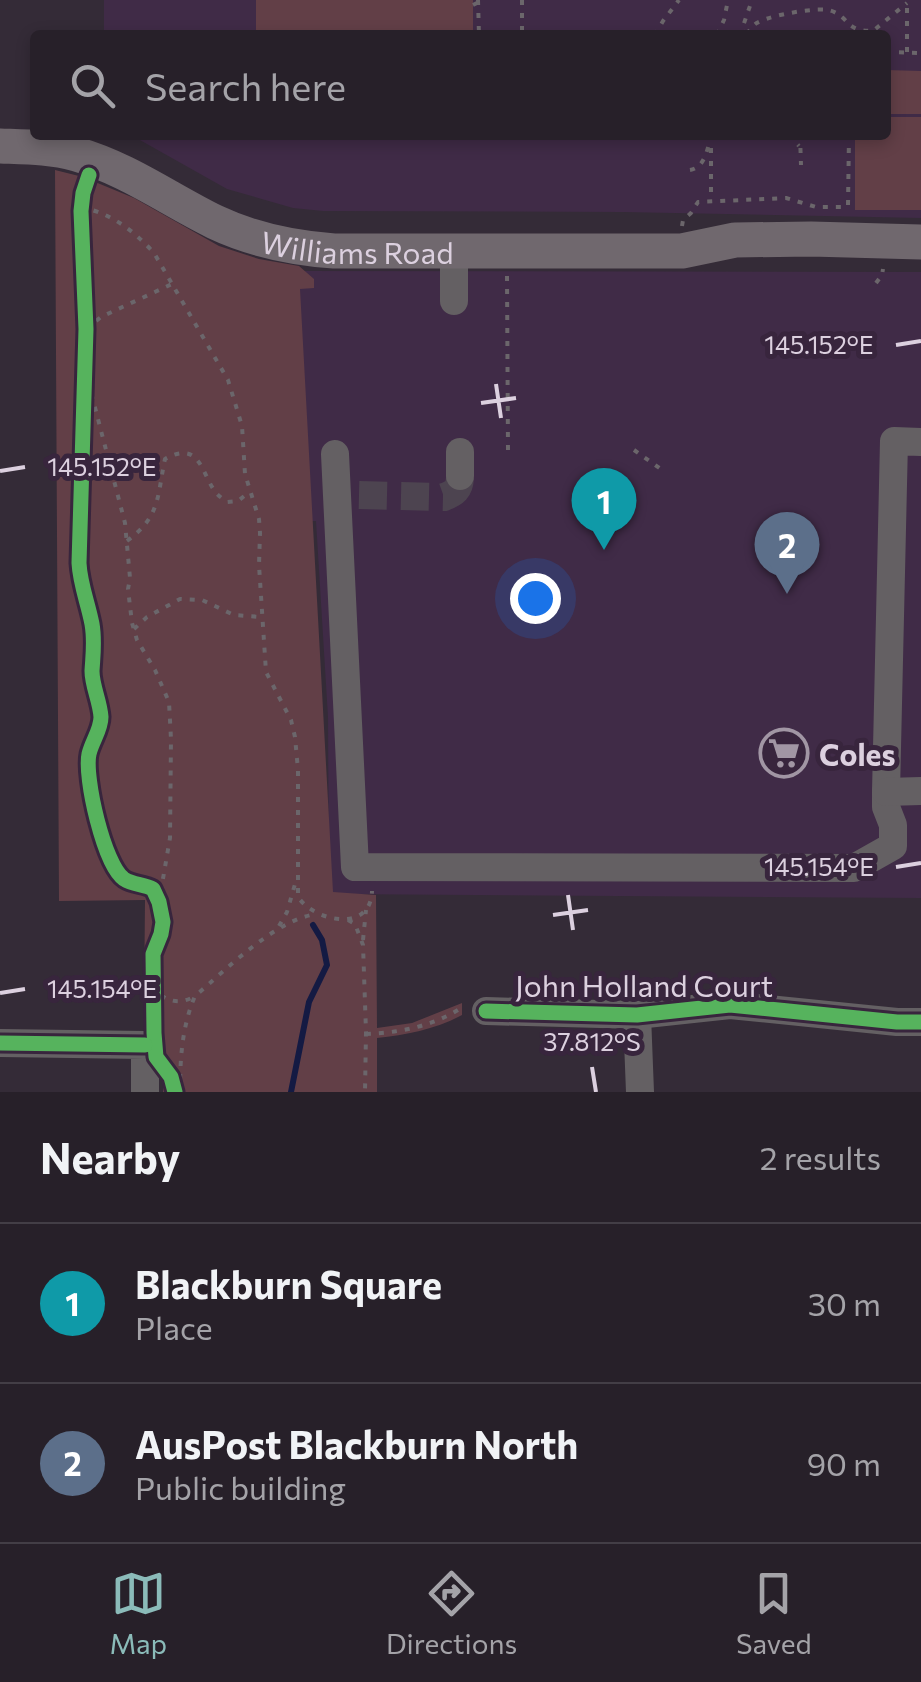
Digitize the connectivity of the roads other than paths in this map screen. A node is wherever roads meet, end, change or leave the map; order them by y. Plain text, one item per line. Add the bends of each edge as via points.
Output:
1 (43, 140) edge
2 (466, 240) junction
3 (921, 242) edge
4 (454, 301) dead end
5 (921, 442) edge
6 (334, 454) dead end
7 (886, 792) junction
8 (921, 792) edge
9 (907, 825) edge
10 (475, 1009) road end
11 (637, 1015) junction
12 (921, 1022) edge
13 (0, 1043) edge
14 (145, 1092) edge
15 (640, 1092) edge

1 - 2 main road, Williams Road via 133,155 202,195 267,219
2 - 3 main road, Williams Road via 632,239 682,250 736,240
2 - 4 street
5 - 7 street via 894,441
6 - 9 street via 348,495 354,867 854,868 893,846
7 - 8 street
7 - 9 street via 886,806
10 - 11 street, John Holland Court
11 - 12 street, John Holland Court via 730,1006
11 - 15 street
13 - 14 street via 145,1045

